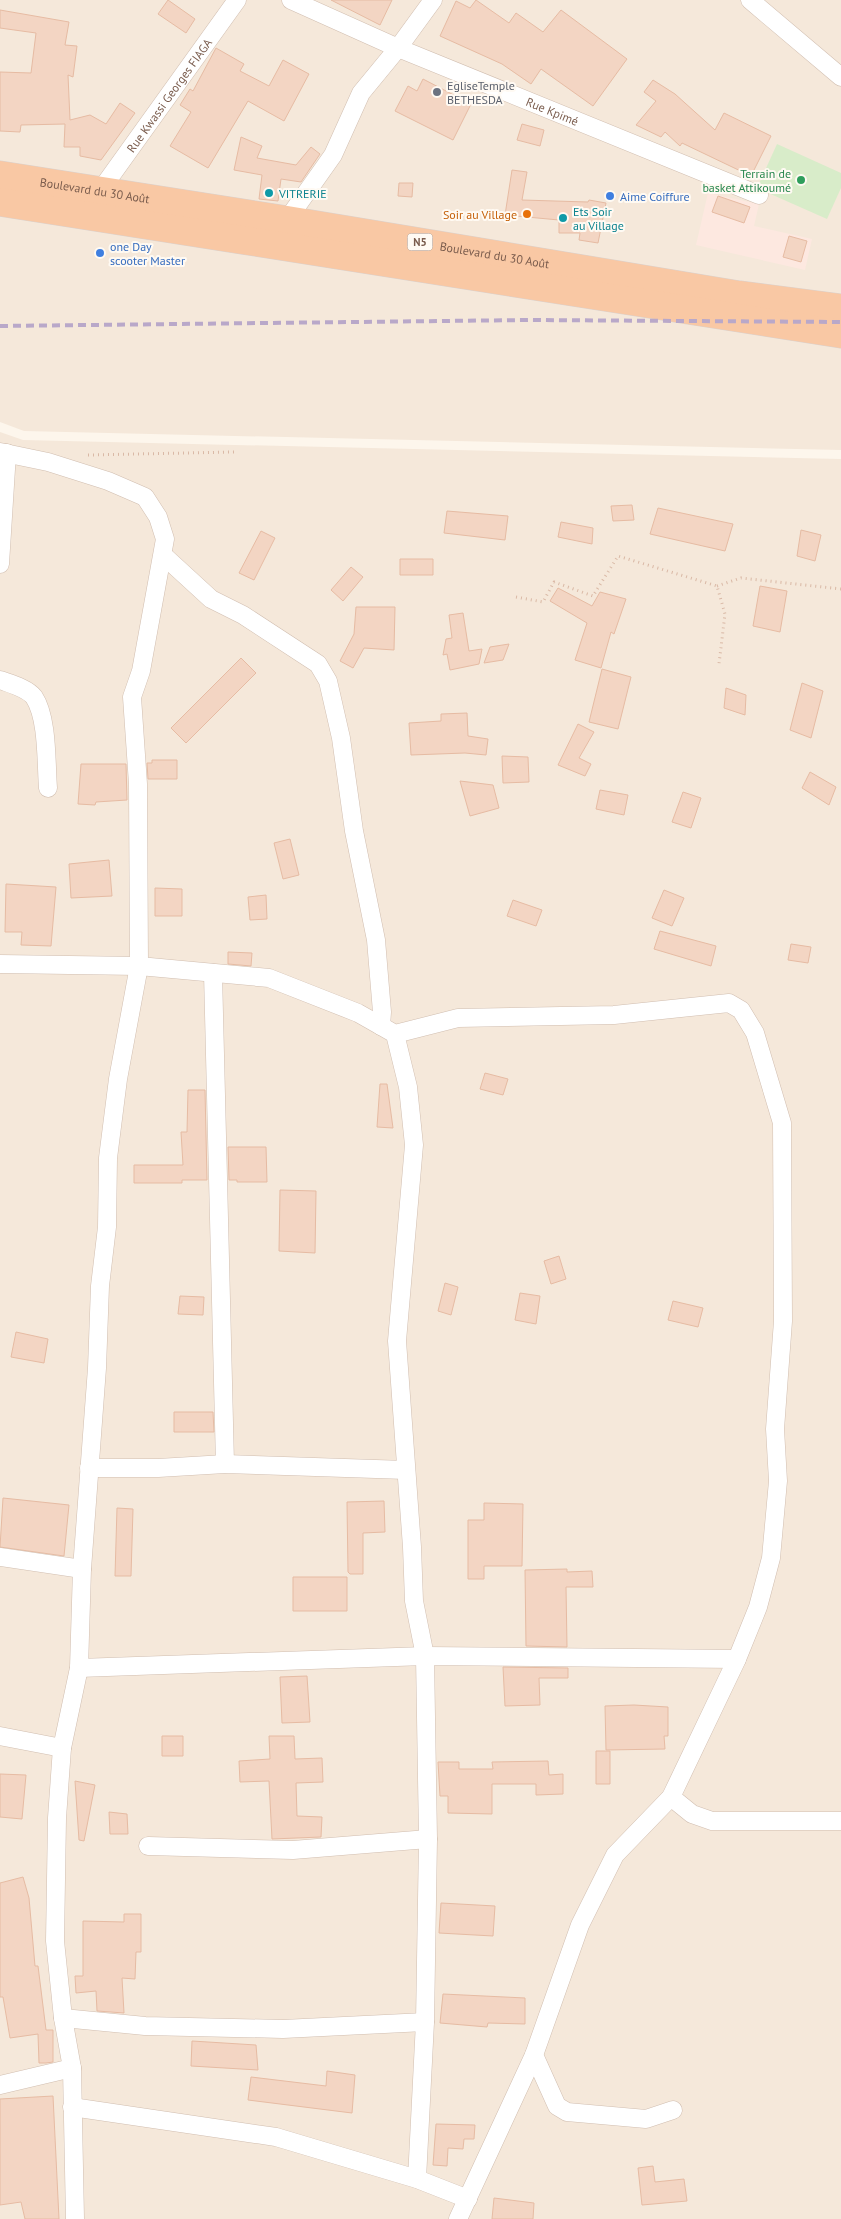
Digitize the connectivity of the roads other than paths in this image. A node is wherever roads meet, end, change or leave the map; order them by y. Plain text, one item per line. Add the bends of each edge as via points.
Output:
1 (237, 0) edge
2 (291, 0) edge
3 (432, 0) edge
4 (750, 0) edge
5 (398, 48) junction
6 (841, 77) edge
7 (0, 175) edge
8 (100, 191) junction
9 (759, 195) dead end
10 (0, 202) edge
11 (287, 220) junction
12 (841, 308) edge
13 (841, 334) edge
14 (3, 452) edge
15 (162, 555) junction
16 (0, 564) edge
17 (0, 680) edge
18 (48, 788) dead end
19 (0, 964) edge
20 (139, 966) junction
21 (213, 973) junction
22 (388, 1030) junction
23 (224, 1464) junction
24 (89, 1468) junction
25 (406, 1470) junction
26 (0, 1557) edge
27 (82, 1569) junction
28 (425, 1656) junction
29 (737, 1659) junction
30 (79, 1668) junction
31 (0, 1736) edge
32 (62, 1748) junction
33 (671, 1797) junction
34 (841, 1822) edge
35 (428, 1840) junction
36 (148, 1846) dead end
37 (63, 2018) junction
38 (425, 2022) junction
39 (534, 2055) junction
40 (72, 2068) junction
41 (0, 2085) edge
42 (72, 2108) junction
43 (673, 2110) dead end
44 (417, 2179) junction
45 (468, 2199) junction
46 (75, 2219) edge
47 (458, 2219) edge

1 - 8 street, Rue Kwassi Georges FIAGA
2 - 5 street, Rue Kpimé
3 - 5 street
4 - 6 street
5 - 9 street, Rue Kpimé
5 - 11 street via 361,93 333,155
7 - 8 highway, Boulevard du 30 Août / N5
8 - 11 highway, Boulevard du 30 Août / N5
10 - 13 highway, Boulevard du 30 Août / N5
11 - 12 highway, Boulevard du 30 Août / N5 via 739,295
14 - 15 street via 108,481 145,497 158,516 165,539
14 - 16 street
15 - 20 street via 141,672 132,697 138,784
15 - 22 street via 211,600 243,615 318,664 328,681 376,940 382,1012
17 - 18 street via 33,696 42,715
19 - 20 street
20 - 21 street
20 - 24 street via 118,1079 108,1158
21 - 22 street via 269,978 358,1013
21 - 23 street
22 - 25 street via 408,1087 414,1145 397,1341
22 - 29 street via 458,1018 614,1015 729,1003 741,1010 755,1033 782,1123 784,1321 775,1429 778,1481 771,1558 758,1607
23 - 24 street
23 - 25 street
24 - 27 street
25 - 28 street via 414,1601
26 - 27 street
27 - 30 street
28 - 29 street
28 - 30 street
28 - 35 street
29 - 33 street
30 - 32 street
31 - 32 street
32 - 37 street via 55,1941
33 - 34 street via 692,1814 712,1821
33 - 39 street via 615,1855 580,1926
35 - 36 street via 293,1850
35 - 38 street
37 - 38 street via 145,2026 283,2029
37 - 40 street
38 - 44 street
39 - 43 street via 557,2106 567,2112 646,2119
39 - 45 street
40 - 41 street
40 - 42 street
42 - 44 street via 276,2137
42 - 46 street
44 - 45 street
45 - 47 street

